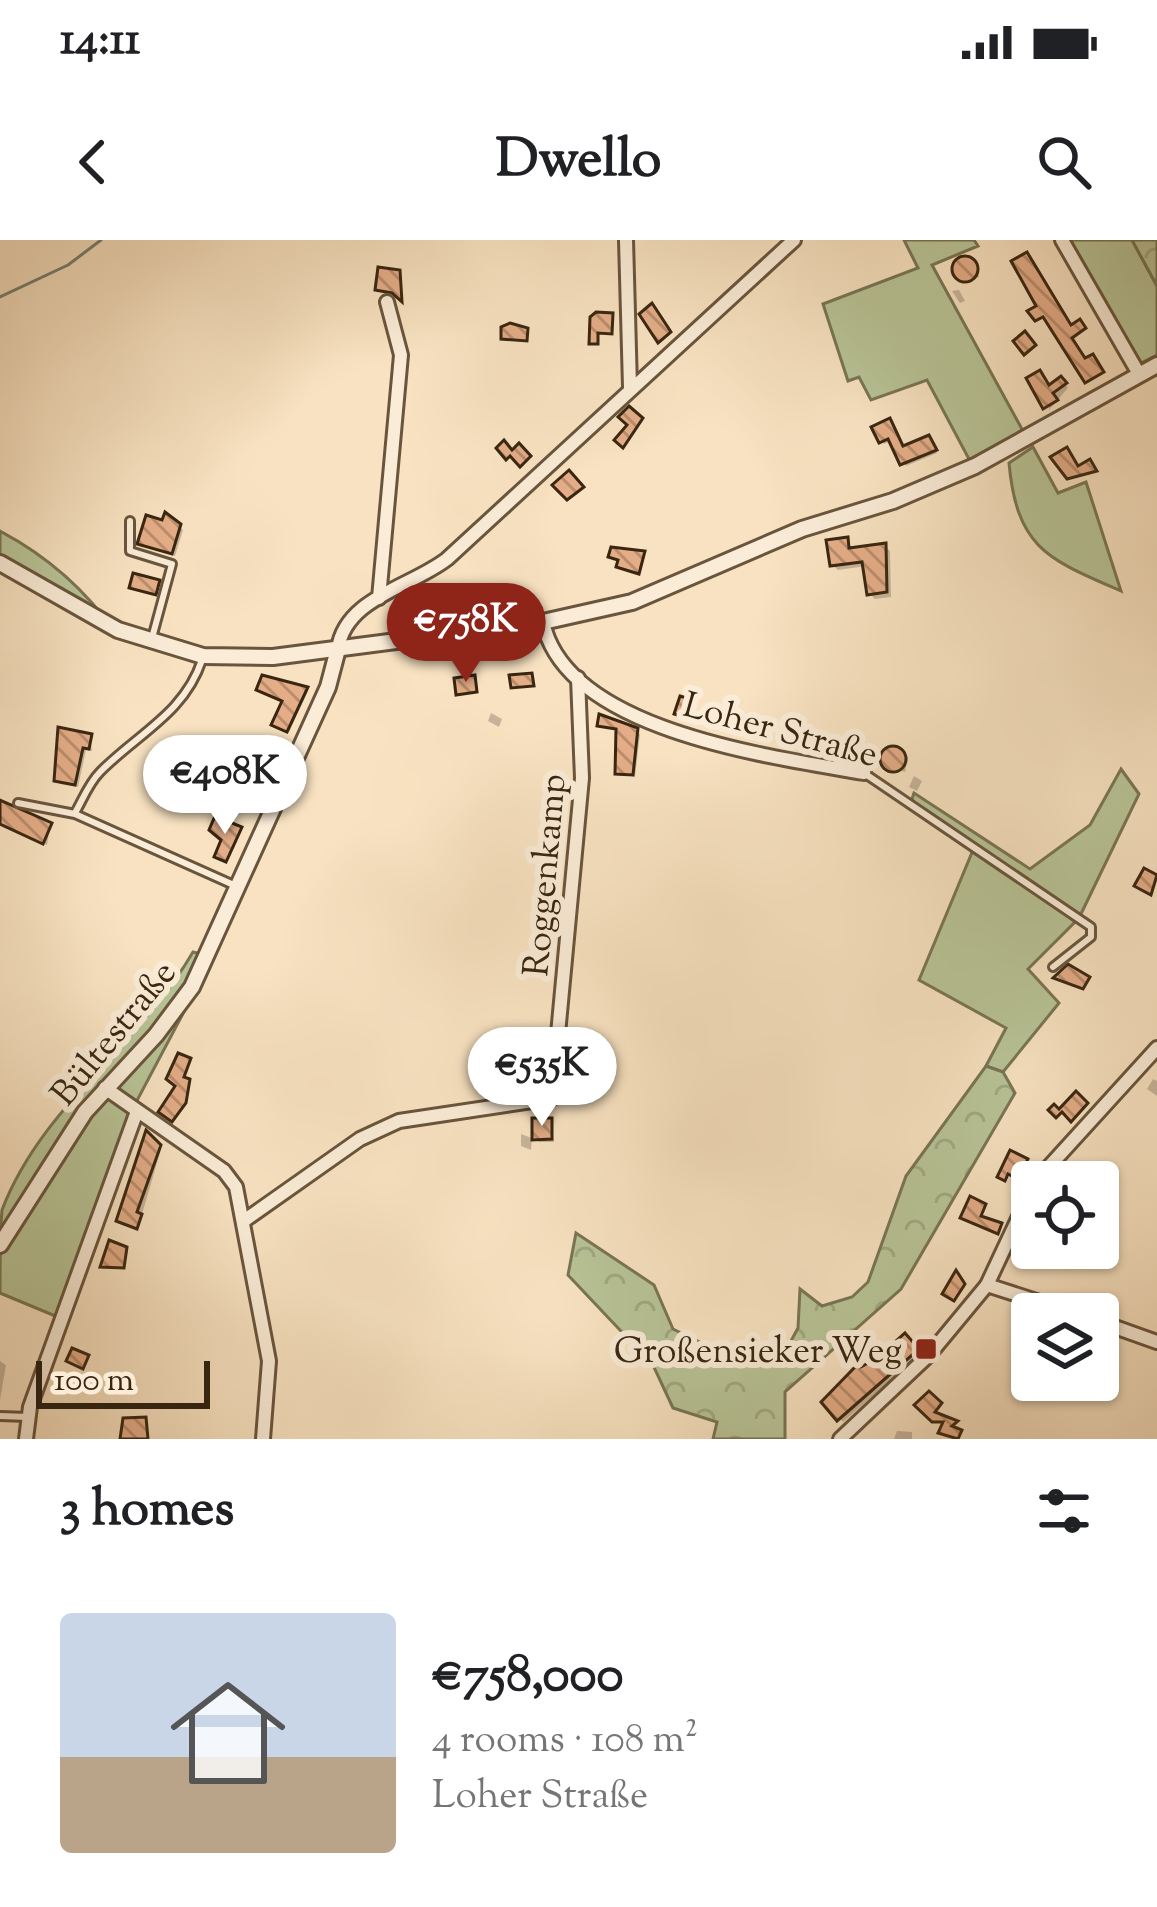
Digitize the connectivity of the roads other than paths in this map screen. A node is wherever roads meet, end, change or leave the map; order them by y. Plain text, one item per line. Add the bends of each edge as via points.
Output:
1 (626, 240) edge
2 (794, 240) edge
3 (1063, 240) edge
4 (387, 302) dead end
5 (1157, 365) edge
6 (1139, 374) junction
7 (630, 387) junction
8 (130, 521) dead end
9 (0, 563) edge
10 (379, 598) junction
11 (543, 622) junction
12 (151, 642) junction
13 (338, 649) junction
14 (203, 656) junction
15 (578, 678) junction
16 (864, 773) joint
17 (18, 803) dead end
18 (75, 814) junction
19 (239, 887) junction
20 (1053, 967) dead end
21 (1157, 1048) edge
22 (105, 1088) junction
23 (136, 1114) junction
24 (1056, 1161) edge
25 (245, 1220) junction
26 (1011, 1234) edge
27 (0, 1245) edge
28 (987, 1285) junction
29 (1012, 1293) edge
30 (1119, 1329) edge
31 (1157, 1342) edge
32 (0, 1415) edge
33 (28, 1417) junction
34 (26, 1439) edge
35 (263, 1439) edge
36 (840, 1439) edge

1 - 7 street
2 - 7 street
3 - 6 street
4 - 10 street via 401,355
5 - 6 street
6 - 11 street via 975,466 893,501 802,529 632,602
7 - 10 street via 447,559
8 - 12 lane via 130,551 172,564
9 - 12 street
10 - 13 street via 344,623
11 - 13 street
11 - 15 street, Loher Straße
12 - 14 street
13 - 14 street
13 - 19 street, Bültestraße
14 - 18 lane via 157,729 96,776
15 - 16 street, Loher Straße via 680,736
15 - 25 street, Roggenkamp via 582,778 552,1097 399,1121
16 - 20 lane, Loher Straße via 1091,927 1091,937
17 - 18 lane
18 - 19 lane
19 - 22 street, Bültestraße via 192,987
21 - 24 street
22 - 23 street
22 - 27 street, Bültestraße
23 - 25 street via 224,1171
23 - 33 street
25 - 35 street via 269,1361
26 - 28 street
28 - 29 street
28 - 36 street via 929,1355
30 - 31 street
32 - 33 lane
33 - 34 street

